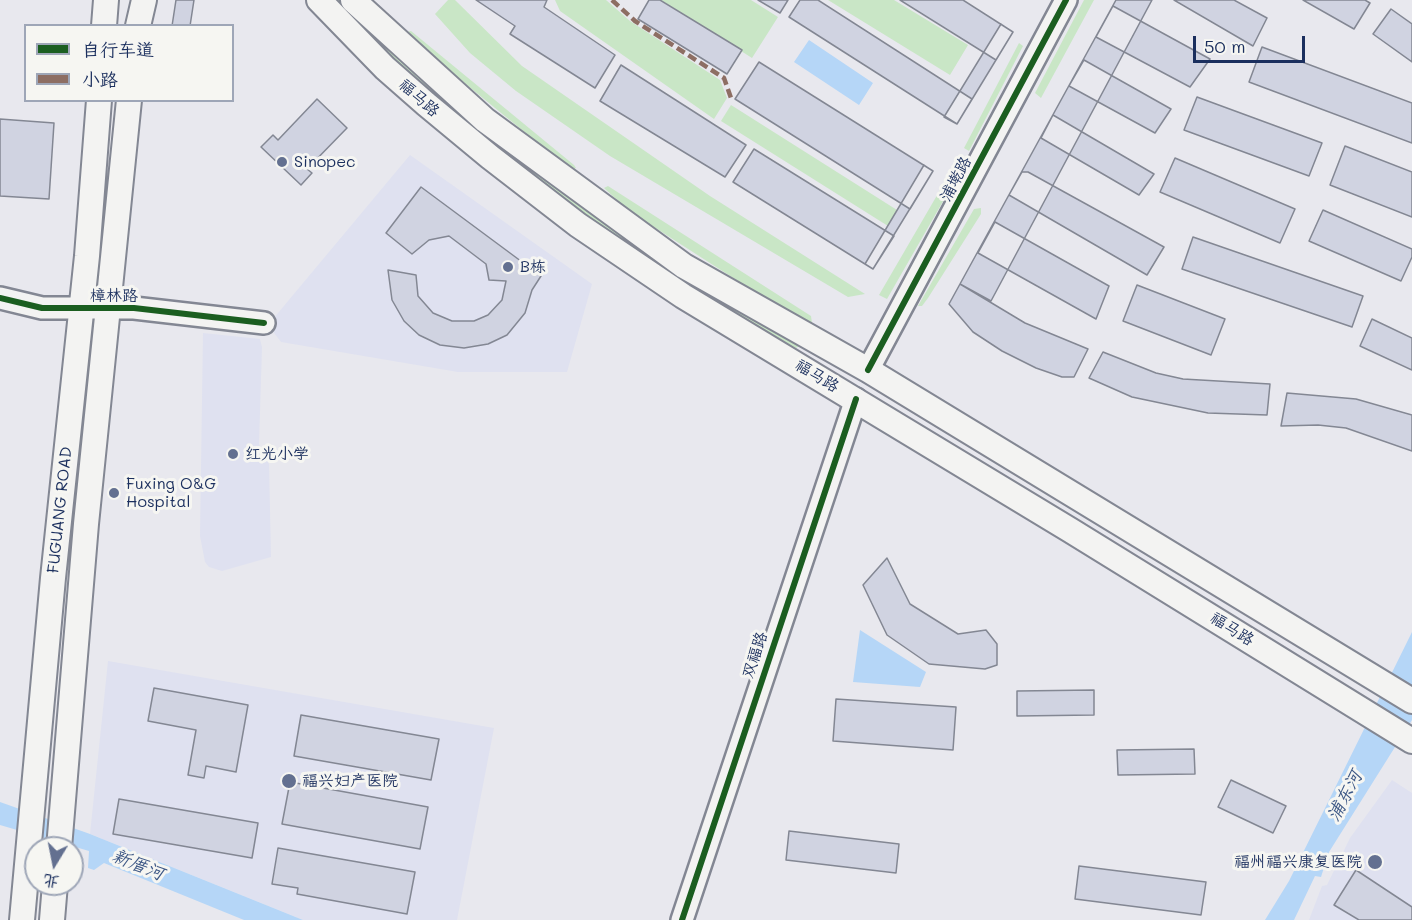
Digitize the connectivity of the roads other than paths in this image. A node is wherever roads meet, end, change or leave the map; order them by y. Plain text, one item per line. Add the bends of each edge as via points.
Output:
1 (106, 0) edge
2 (138, 0) edge
3 (144, 0) edge
4 (319, 0) edge
5 (353, 0) edge
6 (1066, 0) edge
7 (104, 24) edge
8 (137, 24) edge
9 (138, 24) edge
10 (99, 102) edge
11 (129, 102) edge
12 (0, 298) edge
13 (81, 309) junction
14 (109, 309) junction
15 (264, 323) dead end
16 (868, 370) junction
17 (856, 399) junction
18 (1412, 701) edge
19 (1411, 741) edge
20 (60, 836) edge
21 (54, 896) edge
22 (22, 920) edge
23 (52, 920) edge
24 (682, 920) edge

1 - 7 main road
2 - 8 main road
3 - 9 main road
4 - 17 main road, 福马路 via 385,68 554,207 683,296
5 - 16 main road, 福马路 via 484,120 684,266
6 - 16 street, 浦墘路
10 - 13 main road, FUGUANG ROAD
11 - 14 main road, FUGUANG ROAD
12 - 13 street, 樟林路 via 27,307
13 - 14 street, 樟林路
13 - 22 main road, FUGUANG ROAD
14 - 15 street, 樟林路 via 134,308
14 - 20 main road, FUGUANG ROAD via 86,524
16 - 18 main road, 福马路
17 - 19 main road, 福马路
17 - 24 street, 双福路
21 - 23 main road

